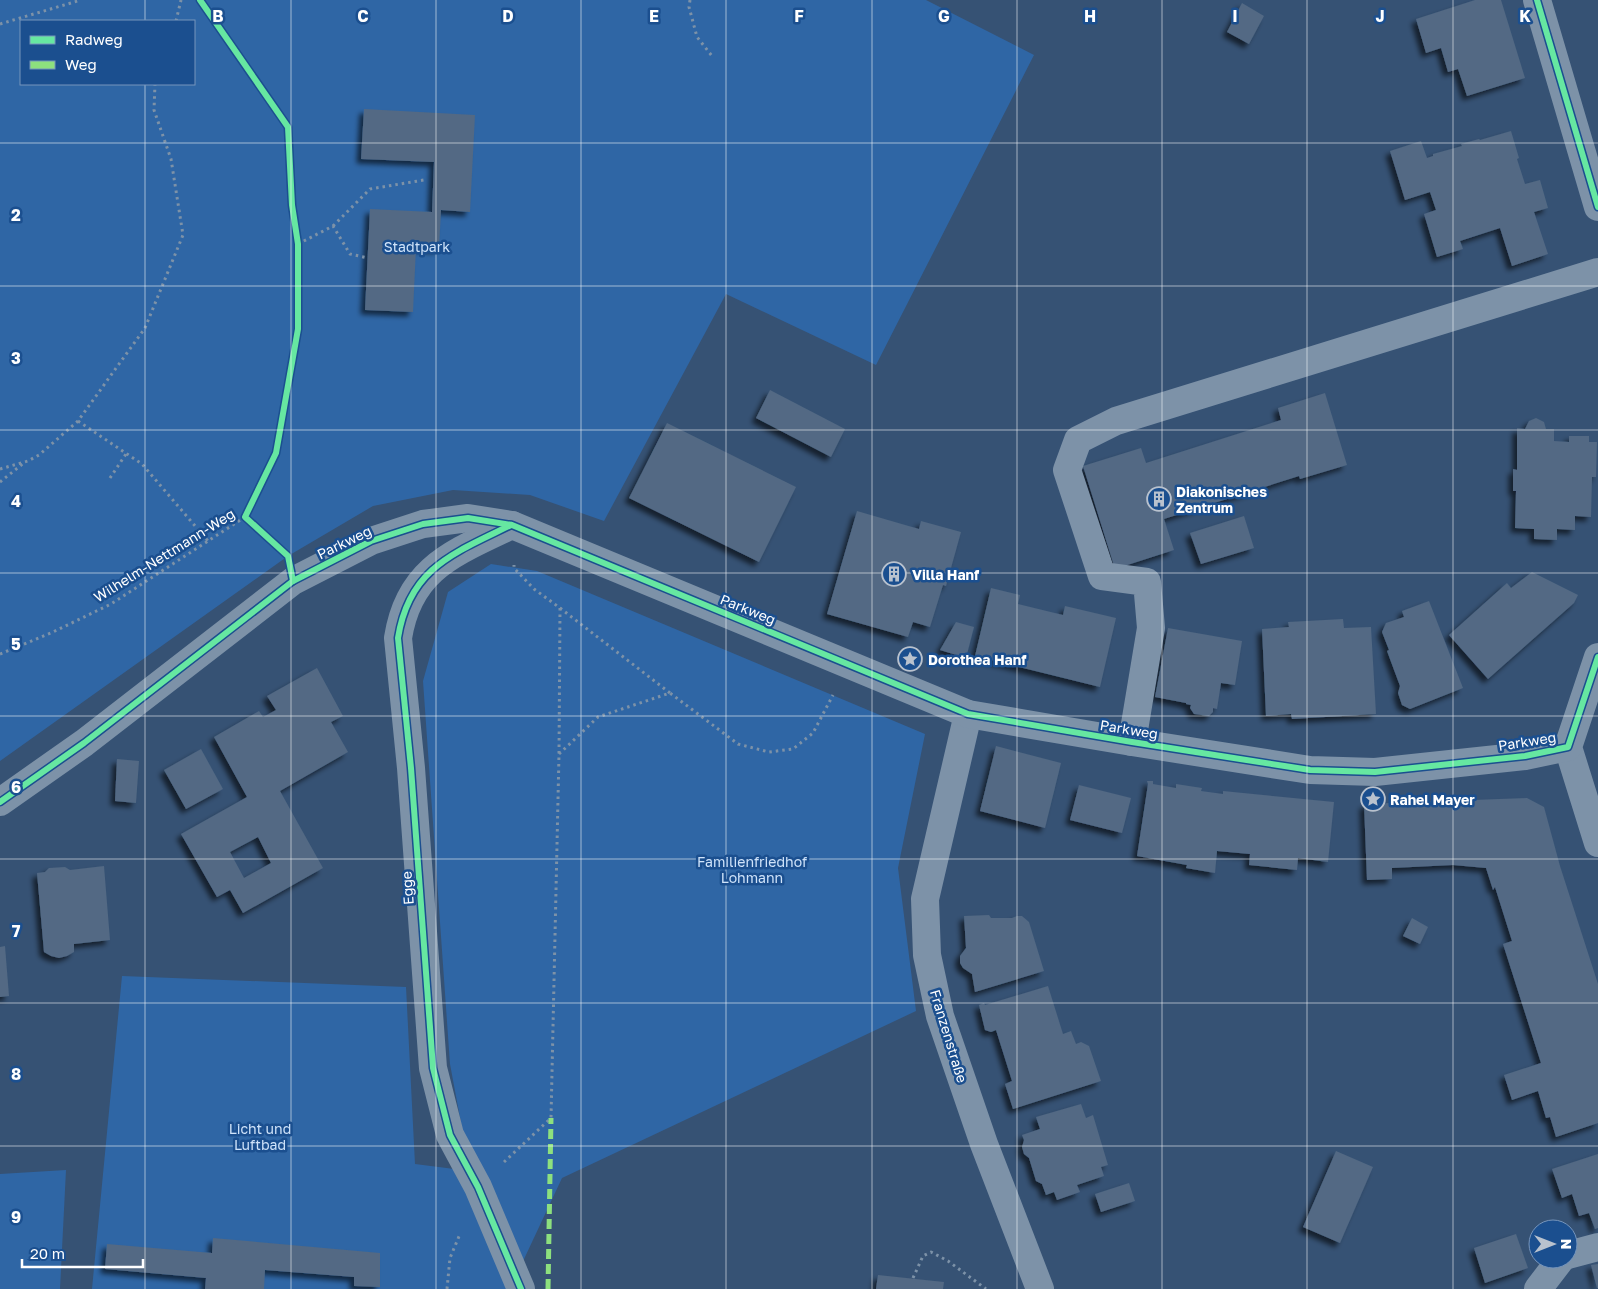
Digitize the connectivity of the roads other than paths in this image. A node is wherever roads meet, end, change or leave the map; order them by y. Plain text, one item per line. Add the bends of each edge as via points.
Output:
1 (1537, 0) edge
2 (1598, 206) edge
3 (1598, 272) edge
4 (512, 525) junction
5 (1598, 656) edge
6 (968, 714) junction
7 (1132, 742) junction
8 (1568, 747) junction
9 (0, 802) edge
10 (1598, 843) edge
11 (1598, 1247) edge
12 (1578, 1252) edge
13 (1553, 1269) edge
14 (521, 1289) edge
15 (1040, 1289) edge
16 (1538, 1289) edge

1 - 2 street
3 - 7 street via 1116,421 1078,440 1067,470 1102,576 1147,582 1152,628
4 - 6 street, Parkweg
4 - 9 street, Parkweg via 468,518 423,524 371,541 293,581 84,743
4 - 14 street, Egge via 434,566 412,593 401,618 398,638 433,1068 450,1135 478,1187
5 - 8 street
6 - 7 street, Parkweg
6 - 15 street, Franzenstraße via 925,899 927,955 940,1016 984,1144
7 - 8 street, Parkweg via 1310,770 1376,772 1526,756
8 - 10 street
11 - 12 street
13 - 16 street

